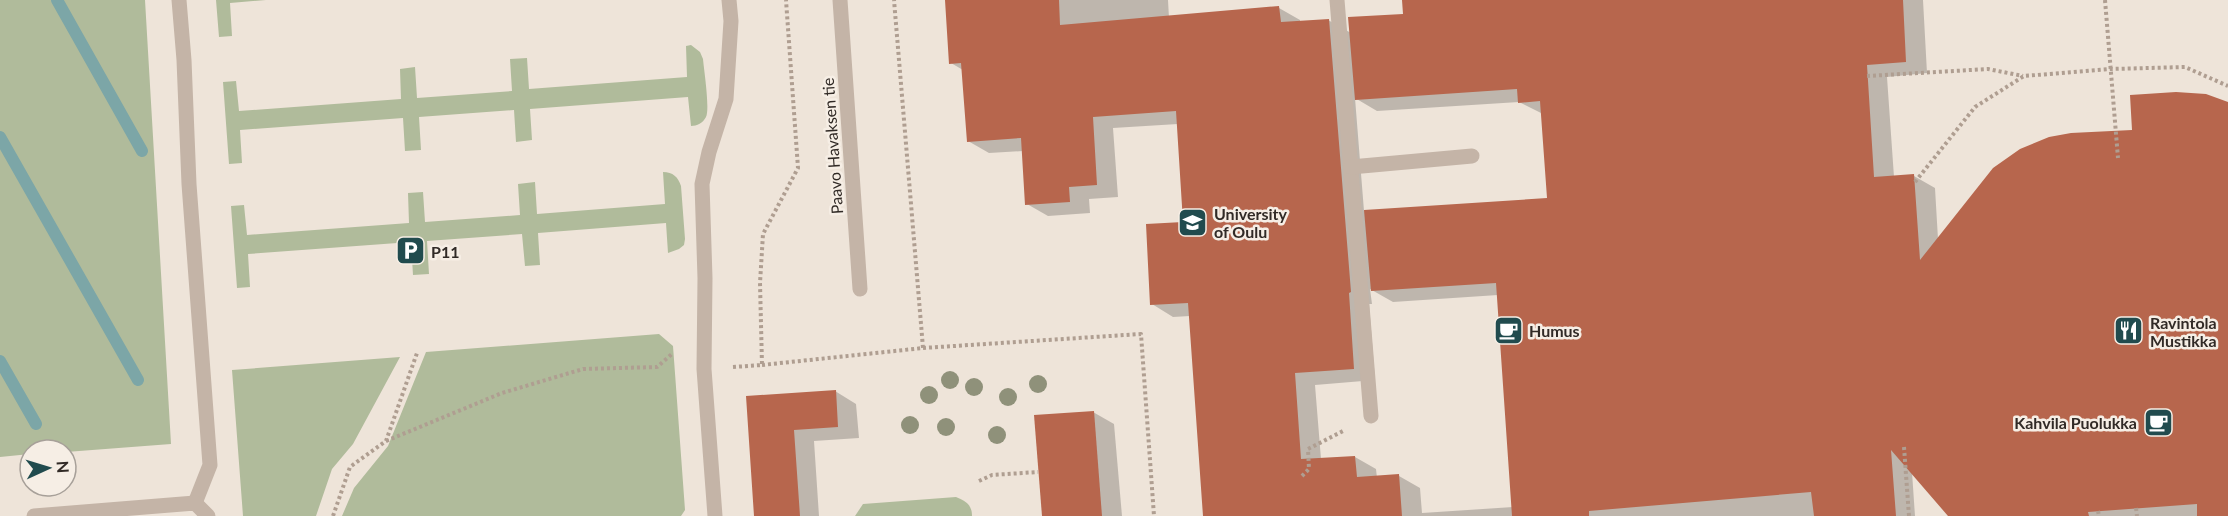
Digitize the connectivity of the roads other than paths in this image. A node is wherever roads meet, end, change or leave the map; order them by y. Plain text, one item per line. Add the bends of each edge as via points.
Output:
1 (180, 0) edge
2 (729, 0) edge
3 (840, 0) edge
4 (1337, 0) edge
5 (1472, 156) dead end
6 (1352, 167) junction
7 (860, 289) dead end
8 (1371, 416) road end
9 (195, 503) junction
10 (34, 516) edge
11 (208, 516) edge
12 (715, 516) edge

1 - 9 street via 210,465
2 - 12 street via 726,99 702,184 704,369
3 - 7 street, Paavo Havaksen tie
4 - 6 street
5 - 6 street
6 - 8 street
9 - 10 street
9 - 11 street

